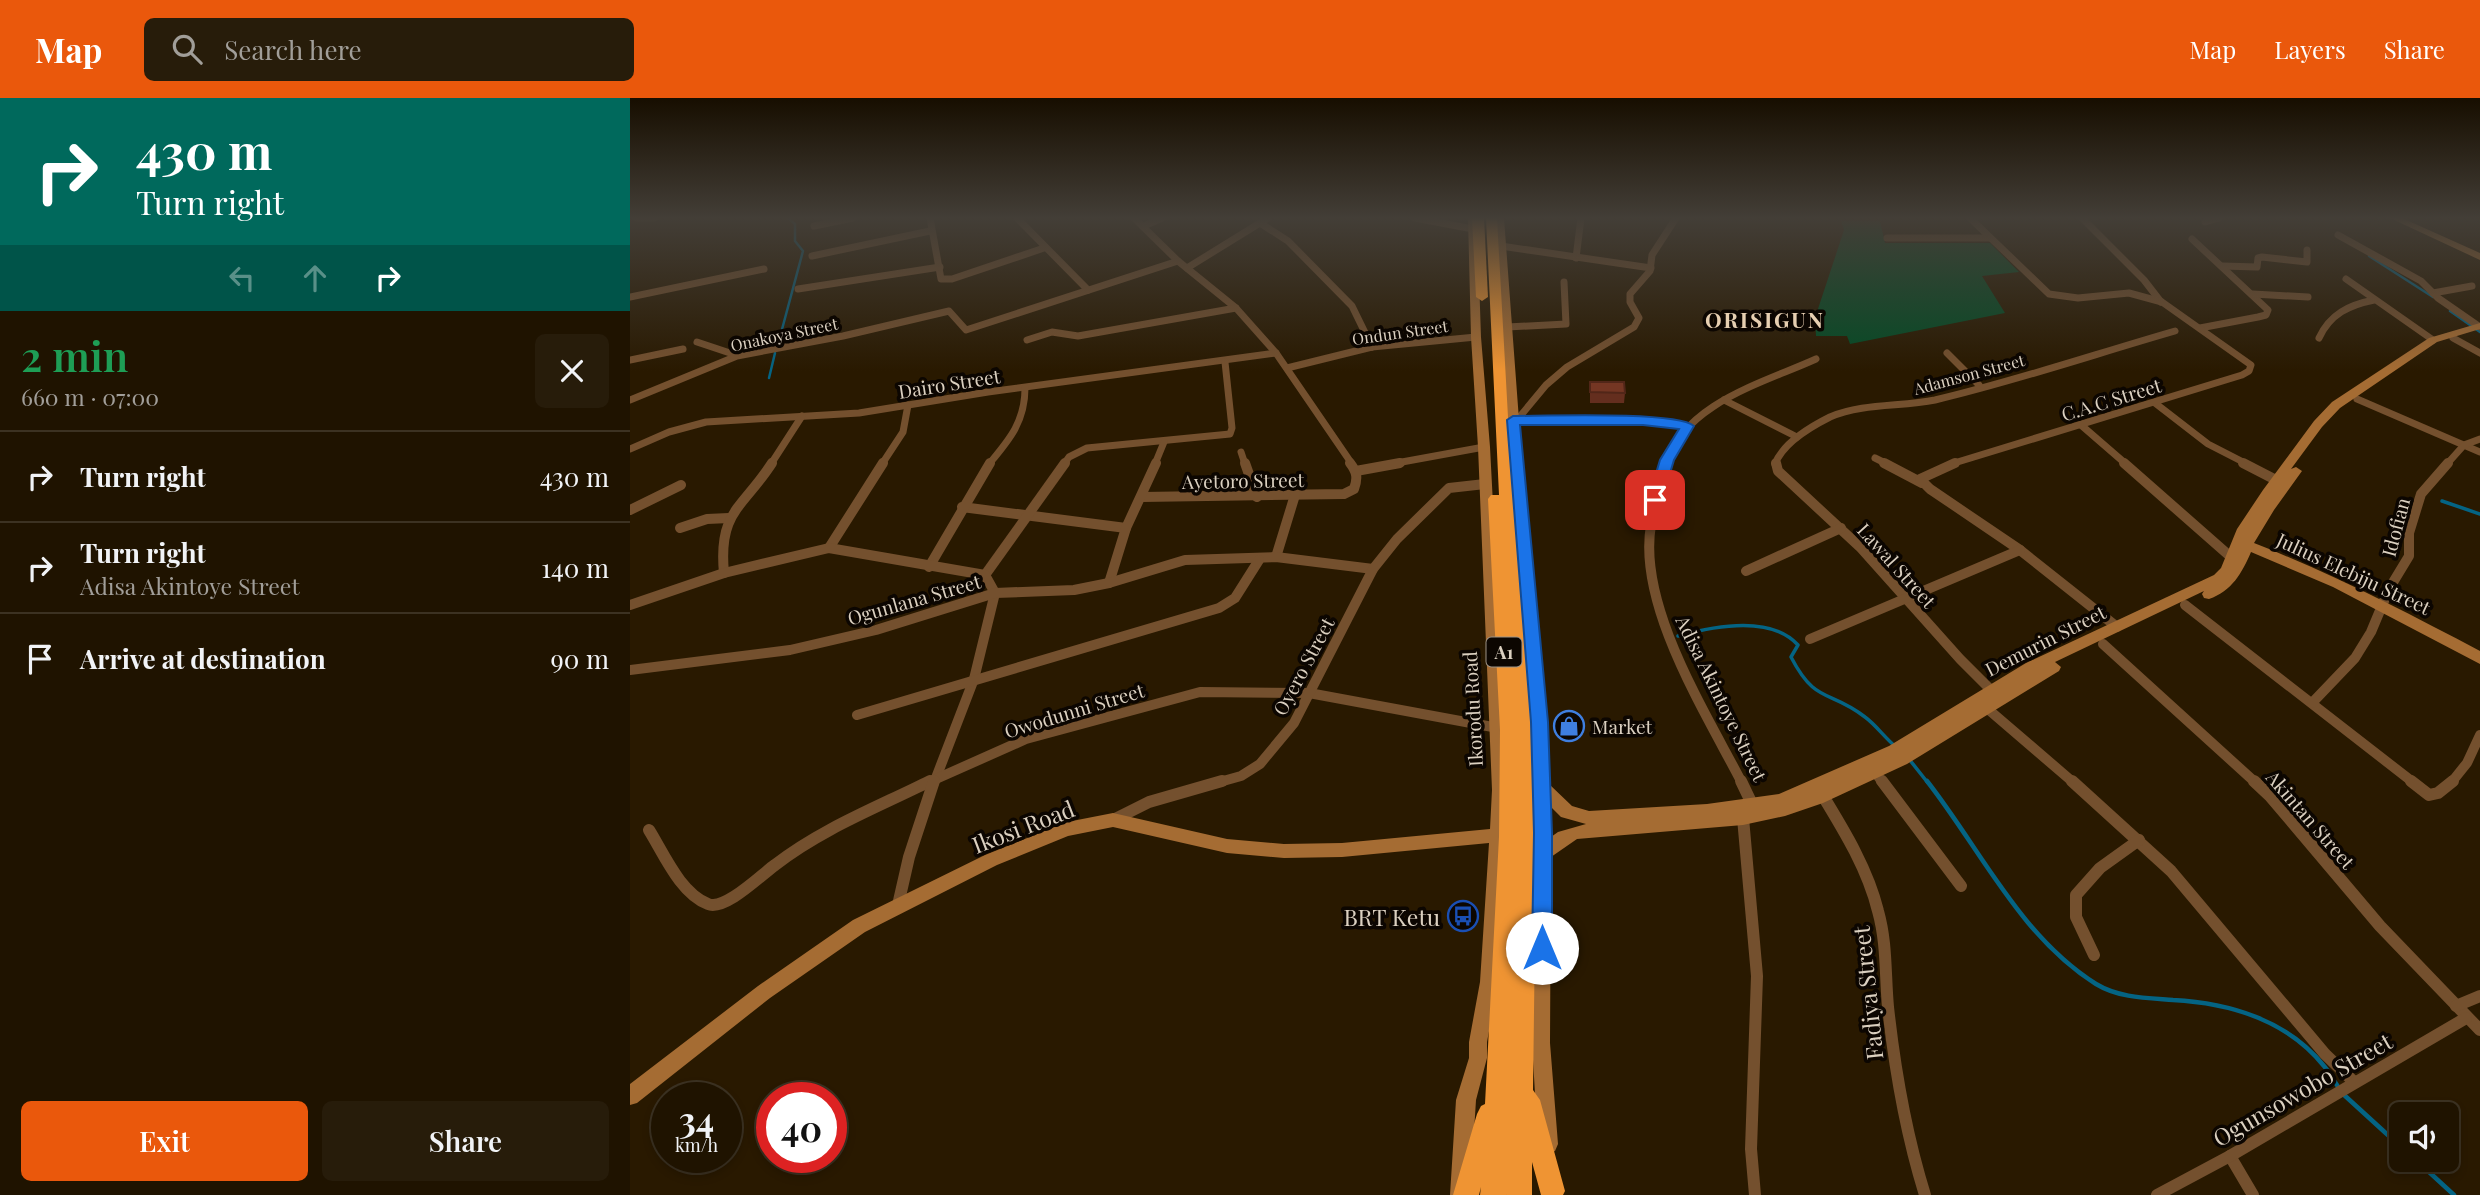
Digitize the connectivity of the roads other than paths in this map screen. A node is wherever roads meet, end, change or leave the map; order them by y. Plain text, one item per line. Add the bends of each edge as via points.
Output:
1 (764, 269) dead end
2 (926, 269) edge
3 (940, 269) edge
4 (979, 269) edge
5 (1066, 269) edge
6 (1153, 269) edge
7 (1188, 269) edge
8 (1316, 269) edge
9 (1475, 269) edge
10 (1477, 269) edge
11 (1494, 269) edge
12 (1503, 269) edge
13 (1650, 269) edge
14 (2026, 269) edge
15 (2133, 269) edge
16 (2226, 269) edge
17 (2401, 269) edge
18 (2346, 279) dead end
19 (1564, 282) dead end
20 (2472, 286) dead end
21 (798, 289) dead end
22 (1088, 290) junction
23 (2433, 293) junction
24 (2253, 294) junction
25 (630, 297) edge
26 (2308, 297) dead end
27 (2374, 300) junction
28 (2162, 302) junction
29 (1236, 308) junction
30 (1507, 327) junction
31 (2200, 328) junction
32 (2476, 328) edge
33 (2175, 331) dead end
34 (1476, 337) junction
35 (2319, 338) dead end
36 (2453, 338) junction
37 (1027, 340) dead end
38 (2433, 340) junction
39 (697, 342) dead end
40 (1372, 347) junction
41 (683, 349) dead end
42 (1276, 353) junction
43 (2480, 353) edge
44 (1947, 354) dead end
45 (737, 356) junction
46 (1816, 359) dead end
47 (630, 360) edge
48 (1225, 362) junction
49 (1287, 368) junction
50 (1979, 386) junction
51 (1025, 388) junction
52 (2357, 399) junction
53 (630, 400) edge
54 (1724, 400) junction
55 (2155, 403) junction
56 (908, 405) junction
57 (802, 416) junction
58 (1515, 420) junction
59 (2081, 425) junction
60 (1687, 426) junction
61 (1797, 437) junction
62 (2480, 439) edge
63 (1164, 442) junction
64 (2464, 445) junction
65 (1484, 447) junction
66 (630, 449) edge
67 (1241, 452) dead end
68 (2480, 452) edge
69 (1779, 455) joint
70 (1875, 458) dead end
71 (1356, 471) junction
72 (2276, 480) junction
73 (1922, 483) junction
74 (1485, 484) junction
75 (681, 485) dead end
76 (1294, 495) junction
77 (1142, 497) junction
78 (1257, 497) junction
79 (962, 507) junction
80 (630, 510) edge
81 (1030, 515) junction
82 (729, 517) junction
83 (680, 528) dead end
84 (1126, 528) junction
85 (1841, 528) junction
86 (2248, 546) junction
87 (829, 548) junction
88 (2020, 550) junction
89 (1276, 557) junction
90 (2231, 558) junction
91 (1259, 560) junction
92 (929, 567) junction
93 (1373, 569) junction
94 (1746, 571) dead end
95 (724, 573) junction
96 (985, 575) junction
97 (1109, 583) junction
98 (995, 593) junction
99 (1905, 597) junction
100 (2383, 604) junction
101 (630, 605) edge
102 (2185, 605) junction
103 (2117, 627) junction
104 (1810, 639) dead end
105 (2104, 644) junction
106 (2480, 658) edge
107 (631, 672) edge
108 (974, 679) junction
109 (1309, 693) junction
110 (1995, 694) junction
111 (1981, 703) junction
112 (2312, 703) junction
113 (858, 715) dead end
114 (1498, 728) junction
115 (2480, 736) edge
116 (1898, 755) junction
117 (1875, 772) junction
118 (934, 779) junction
119 (1542, 787) junction
120 (1823, 796) junction
121 (1748, 812) junction
122 (1113, 820) junction
123 (649, 831) dead end
124 (1498, 836) junction
125 (2139, 840) junction
126 (1537, 848) junction
127 (1961, 886) dead end
128 (898, 905) junction
129 (2094, 955) dead end
130 (2480, 996) edge
131 (2456, 1006) junction
132 (2466, 1018) junction
133 (2480, 1030) edge
134 (1522, 1079) junction
135 (2353, 1082) junction
136 (1496, 1087) junction
137 (630, 1096) edge
138 (2230, 1156) junction
139 (1552, 1191) joint
140 (1460, 1195) edge
141 (1466, 1195) edge
142 (1493, 1195) edge
143 (1519, 1195) edge
144 (1755, 1195) edge
145 (1925, 1195) edge
146 (2157, 1195) edge
147 (2253, 1195) edge

1 - 25 street
2 - 21 street
3 - 4 street via 941,279 946,280
5 - 22 street
6 - 22 street
7 - 29 street
8 - 40 street via 1352,306
9 - 34 street, Ikorodu Road
10 - 136 highway, Ikorodu Road / A1 via 1509,730 1509,837
11 - 126 highway, A1 via 1502,435
12 - 30 street
13 - 58 street via 1629,297 1639,318 1633,328 1553,376
14 - 28 street, C.A.C Street via 2055,297 2132,293
15 - 28 street
16 - 24 street
17 - 23 street
18 - 27 street
19 - 30 street via 1566,324
20 - 23 street
22 - 45 street, Onakoya Street via 966,330 949,311
23 - 32 street
24 - 26 street
24 - 31 street via 2268,310 2266,315
27 - 35 street via 2333,315
27 - 38 street
28 - 31 street, C.A.C Street
29 - 37 street via 1079,336 1054,331
29 - 42 street
30 - 58 street
31 - 55 street, C.A.C Street via 2248,361 2251,368
32 - 36 street, Demurin Street
32 - 38 street, Demurin Street
33 - 50 street, Adamson Street
34 - 40 street, Ondun Street
34 - 65 street, Ikorodu Road
36 - 43 street
36 - 52 street, Demurin Street
38 - 72 street, Demurin Street via 2336,405
39 - 45 street
40 - 49 street, Ondun Street
41 - 47 street
42 - 48 street, Dairo Street
42 - 49 street
44 - 50 street
45 - 53 street, Onakoya Street
46 - 54 street, Adisa Akintoye Street
48 - 51 street, Dairo Street
48 - 63 street via 1230,434
49 - 71 street
50 - 61 street, Adamson Street via 1915,404 1831,416
51 - 56 street, Dairo Street
51 - 79 street via 1025,407 1017,430
52 - 64 street
52 - 86 street, Demurin Street via 2327,428 2276,497
54 - 60 street, Adisa Akintoye Street
54 - 61 street
55 - 59 street, C.A.C Street
55 - 72 street via 2208,444
56 - 57 street, Dairo Street
56 - 87 street via 903,432
57 - 66 street, Dairo Street via 698,423
57 - 82 street via 767,471
58 - 60 street via 1648,421
58 - 119 street
59 - 73 street, C.A.C Street via 1941,468 1923,476
59 - 90 street
60 - 121 street, Adisa Akintoye Street via 1667,460 1655,500 1650,527 1652,584 1666,632
61 - 69 street, Adamson Street
62 - 64 street, Idofian
63 - 77 street
63 - 81 street via 1079,451 1069,457
64 - 68 street
64 - 100 street, Idofian via 2421,494 2409,533 2410,556
65 - 71 street
65 - 74 street, Ikorodu Road
67 - 78 street
69 - 85 street, Lawal Street via 1778,471
70 - 73 street
71 - 76 street, Ayetoro Street via 1354,489 1344,494
72 - 90 street, Demurin Street via 2243,529
73 - 88 street
74 - 93 street, Oyero Street via 1449,488
74 - 114 street, Ikorodu Road
75 - 80 street
76 - 78 street, Ayetoro Street
76 - 89 street
77 - 78 street, Ayetoro Street
77 - 84 street
79 - 81 street
79 - 92 street
81 - 84 street
81 - 96 street
82 - 83 street
82 - 95 street via 722,551
84 - 97 street
85 - 94 street
85 - 99 street, Lawal Street
86 - 100 street, Julius Elebiju Street
86 - 102 street, Demurin Street via 2227,583
87 - 92 street
87 - 95 street
88 - 99 street
88 - 103 street
89 - 91 street, Ogunlana Street
89 - 93 street, Ogunlana Street
90 - 103 street, Demurin Street via 2227,570 2206,586
91 - 97 street, Ogunlana Street via 1185,560
91 - 108 street via 1229,604
92 - 96 street
93 - 109 street, Oyero Street
95 - 101 street
96 - 98 street
97 - 98 street, Ogunlana Street via 1074,590
98 - 107 street, Ogunlana Street via 876,630 790,650
98 - 108 street
99 - 104 street
99 - 110 street, Lawal Street
100 - 106 street, Julius Elebiju Street
100 - 112 street, Idofian via 2355,658
102 - 105 street, Demurin Street
102 - 112 street
103 - 110 street, Demurin Street via 2031,667
105 - 110 street, Demurin Street
105 - 131 street, Akintan Street via 2270,796 2380,926
108 - 113 street
108 - 118 street
109 - 114 street, Owodunni Street
109 - 118 street, Owodunni Street via 1200,692 1026,739
109 - 122 street, Oyero Street via 1294,723 1251,770 1149,802
110 - 111 street, Demurin Street
111 - 116 street, Demurin Street
111 - 125 street
112 - 115 street via 2429,795 2443,791 2460,772
114 - 124 street, Ikorodu Road
116 - 117 street, Demurin Street
116 - 121 street, Demurin Street
117 - 120 street, Demurin Street
117 - 127 street
118 - 123 street, Owodunni Street via 829,830 716,906 687,890
118 - 128 street
119 - 121 street, Demurin Street via 1567,812 1580,818
119 - 126 street
120 - 121 street, Demurin Street via 1785,809
120 - 145 street, Fadiya Street via 1857,858 1883,928 1898,1082
121 - 126 street, Demurin Street via 1577,832
121 - 144 street, Adisa Akintoye Street via 1758,976 1751,1149
122 - 124 street, Ikosi Road via 1227,846 1284,851
122 - 128 street, Ikosi Road via 1055,834
124 - 140 street, Ikorodu Road via 1489,982 1478,1058 1466,1100
125 - 129 street via 2087,878 2078,891 2074,904
125 - 135 street via 2185,885 2236,952
126 - 134 highway, A1
126 - 139 street via 1541,1044
128 - 137 street, Ikosi Road via 859,926 764,992
130 - 131 street
131 - 132 street, Akintan Street
132 - 133 street, Akintan Street
132 - 135 street, Ogunsowobo Street
134 - 139 highway
134 - 143 highway, A1
135 - 138 street, Ogunsowobo Street
136 - 141 highway
136 - 142 highway, Ikorodu Road / A1
138 - 146 street, Ogunsowobo Street
138 - 147 street

